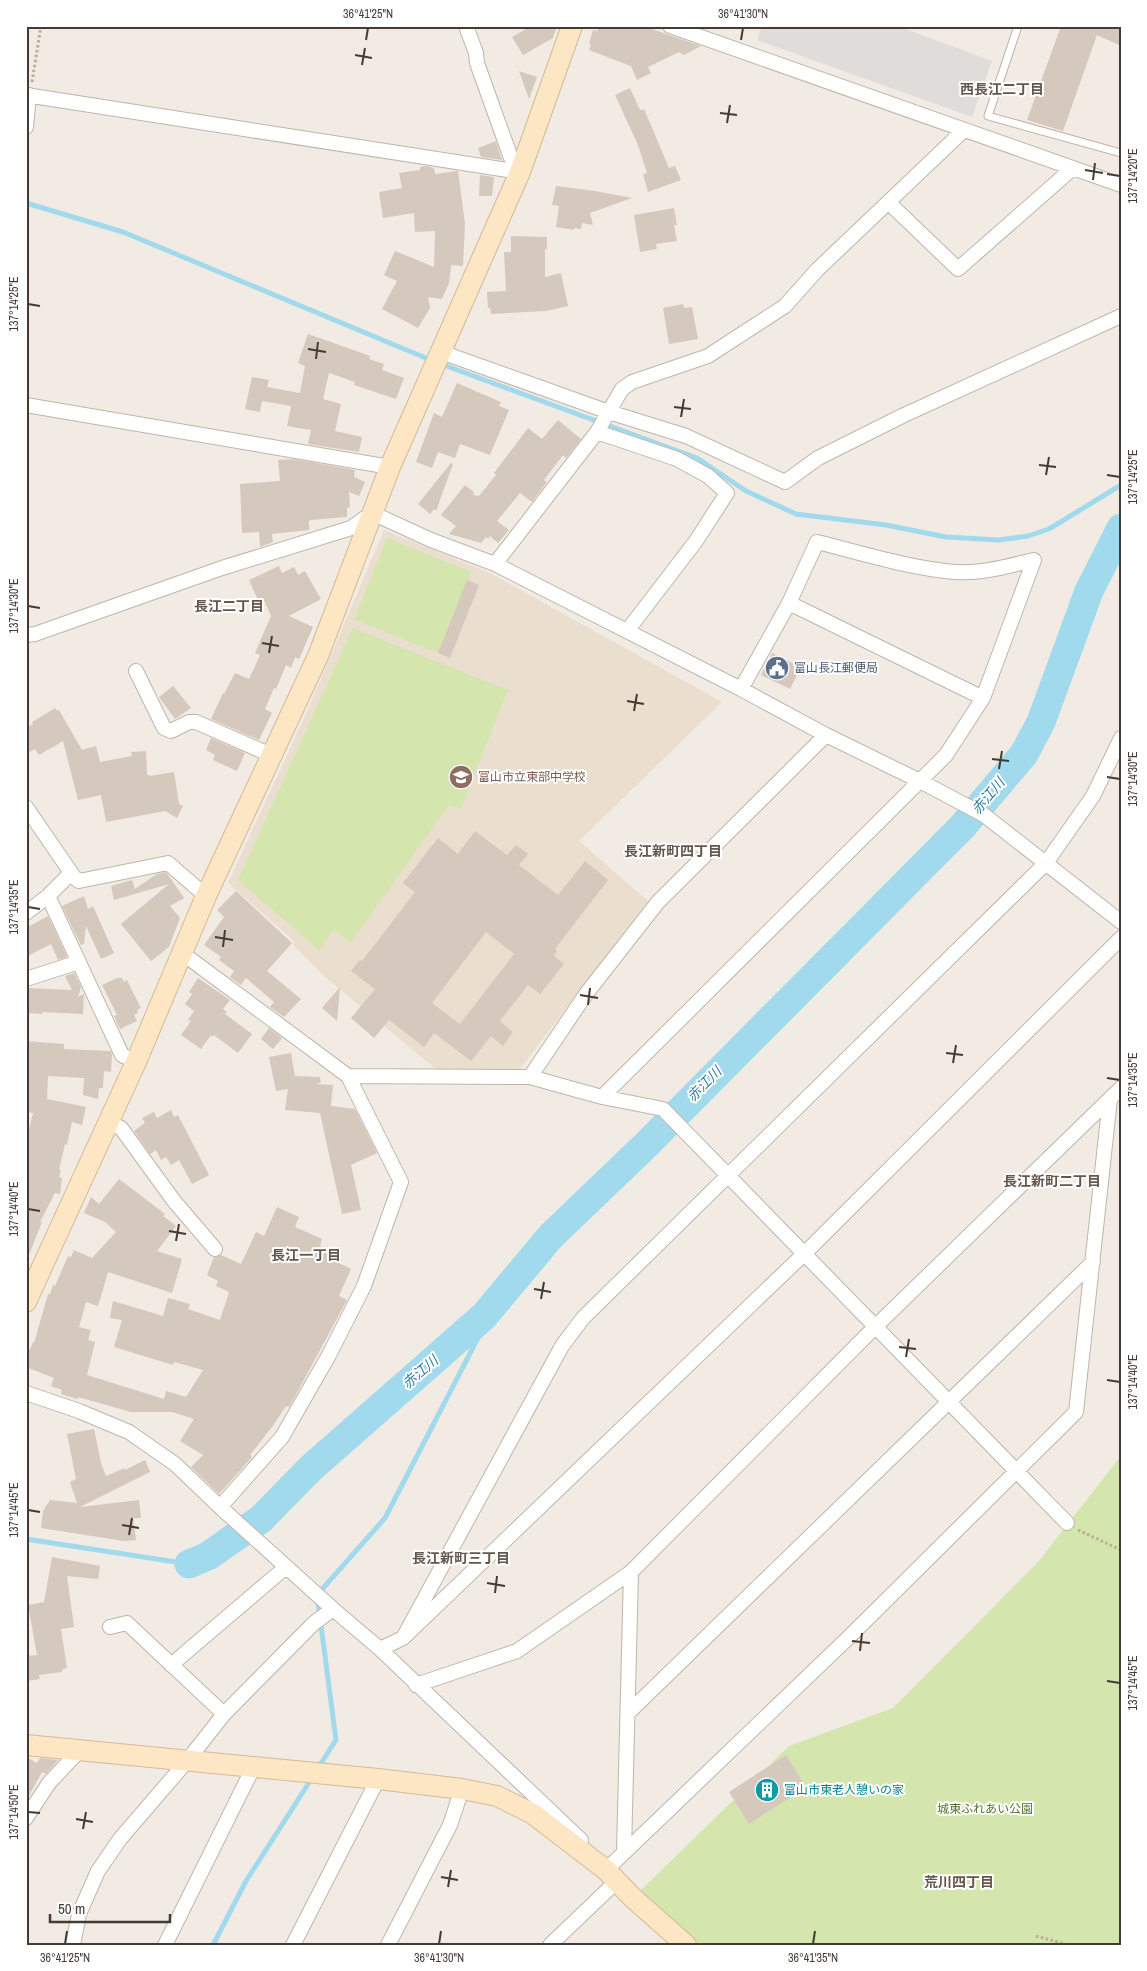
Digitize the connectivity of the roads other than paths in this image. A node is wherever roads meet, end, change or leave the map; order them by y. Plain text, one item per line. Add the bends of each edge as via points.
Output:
1 (466, 26) edge
2 (572, 26) edge
3 (670, 26) edge
4 (1018, 26) edge
5 (28, 95) edge
6 (26, 127) edge
7 (964, 130) junction
8 (1121, 153) edge
9 (516, 165) junction
10 (1073, 168) junction
11 (1121, 185) edge
12 (888, 202) junction
13 (1121, 316) edge
14 (441, 352) junction
15 (26, 405) edge
16 (609, 412) junction
17 (597, 432) junction
18 (390, 467) junction
19 (372, 514) junction
20 (495, 564) junction
21 (788, 603) junction
22 (627, 631) junction
23 (26, 635) edge
24 (136, 671) dead end
25 (741, 689) junction
26 (984, 698) junction
27 (826, 736) junction
28 (1121, 738) edge
29 (271, 754) junction
30 (920, 781) junction
31 (26, 807) edge
32 (1046, 863) junction
33 (71, 873) junction
34 (48, 896) junction
35 (206, 896) junction
36 (26, 914) edge
37 (1121, 922) edge
38 (1121, 938) edge
39 (182, 953) junction
40 (79, 962) junction
41 (26, 979) edge
42 (136, 1062) junction
43 (348, 1076) junction
44 (530, 1077) junction
45 (1121, 1088) edge
46 (602, 1097) junction
47 (1110, 1099) junction
48 (109, 1123) junction
49 (729, 1174) junction
50 (215, 1249) dead end
51 (804, 1253) junction
52 (1093, 1262) junction
53 (29, 1290) edge
54 (876, 1326) junction
55 (26, 1393) edge
56 (949, 1402) junction
57 (1015, 1470) junction
58 (220, 1508) junction
59 (1066, 1523) road end
60 (286, 1566) junction
61 (631, 1572) junction
62 (333, 1609) junction
63 (110, 1628) dead end
64 (403, 1638) junction
65 (380, 1648) junction
66 (171, 1665) junction
67 (416, 1685) junction
68 (628, 1713) junction
69 (224, 1714) junction
70 (26, 1744) edge
71 (79, 1751) junction
72 (187, 1761) junction
73 (253, 1768) junction
74 (378, 1779) junction
75 (462, 1789) junction
76 (26, 1818) edge
77 (624, 1851) junction
78 (606, 1872) junction
79 (73, 1945) edge
80 (165, 1945) edge
81 (293, 1945) edge
82 (388, 1945) edge
83 (550, 1945) edge
84 (686, 1945) edge

1 - 9 street
2 - 9 street
3 - 7 street
4 - 8 lane via 988,116
5 - 6 street
5 - 9 street
7 - 10 street
7 - 12 street
9 - 14 street
10 - 11 street
10 - 12 street via 958,269
12 - 16 street via 817,270 785,306 708,356 632,382 622,389
13 - 16 street via 902,416 818,458 785,482 686,436
14 - 16 street
14 - 18 street
15 - 18 street
16 - 17 street
17 - 20 street
17 - 22 street via 678,459 708,476 727,492 696,540
18 - 19 street
19 - 20 street
19 - 23 street via 351,528
19 - 29 street via 318,656
20 - 22 street
21 - 25 street
21 - 26 street
21 - 26 street via 816,542 909,565 956,572 994,570 1034,560
22 - 25 street
24 - 29 street via 164,728 171,731 196,722
25 - 27 street
26 - 30 street via 946,755
27 - 30 street
27 - 44 street via 658,902 586,994
28 - 32 street via 1094,796
29 - 35 street
30 - 32 street via 984,815
30 - 46 street
31 - 33 street
32 - 37 street
32 - 49 street
33 - 34 street
33 - 35 street via 79,881 168,863
34 - 36 street
34 - 40 street
35 - 39 street
38 - 51 street
39 - 42 street
39 - 43 street
40 - 41 street
40 - 42 street via 122,1055
42 - 48 street
43 - 44 street
43 - 58 street via 401,1182 364,1286 329,1355 282,1437
44 - 46 street
45 - 47 street
46 - 49 street via 663,1109
47 - 52 street
47 - 54 street
48 - 50 street via 121,1128 174,1201
48 - 53 street
49 - 51 street
49 - 64 street via 583,1318 562,1346
51 - 54 street
51 - 64 street
52 - 56 street
52 - 57 street via 1076,1412
54 - 56 street
54 - 61 street
55 - 58 street via 129,1432 175,1464
56 - 57 street
56 - 68 street
57 - 59 street
57 - 77 street via 848,1638
58 - 60 street
60 - 62 street
60 - 66 street
61 - 67 street via 516,1651
61 - 68 street
62 - 65 street
62 - 69 street via 314,1623
63 - 66 street via 127,1623
64 - 65 street
65 - 67 street
66 - 69 street
67 - 78 street via 589,1848
68 - 77 street
69 - 72 street
70 - 71 street
71 - 72 street
71 - 76 street via 49,1783
72 - 73 street
72 - 79 street via 120,1839 98,1871 79,1914
73 - 74 street
73 - 80 street
74 - 75 street
74 - 81 street
75 - 78 street via 497,1796 533,1814
75 - 82 street via 450,1825
77 - 78 street
78 - 83 street
78 - 84 street

